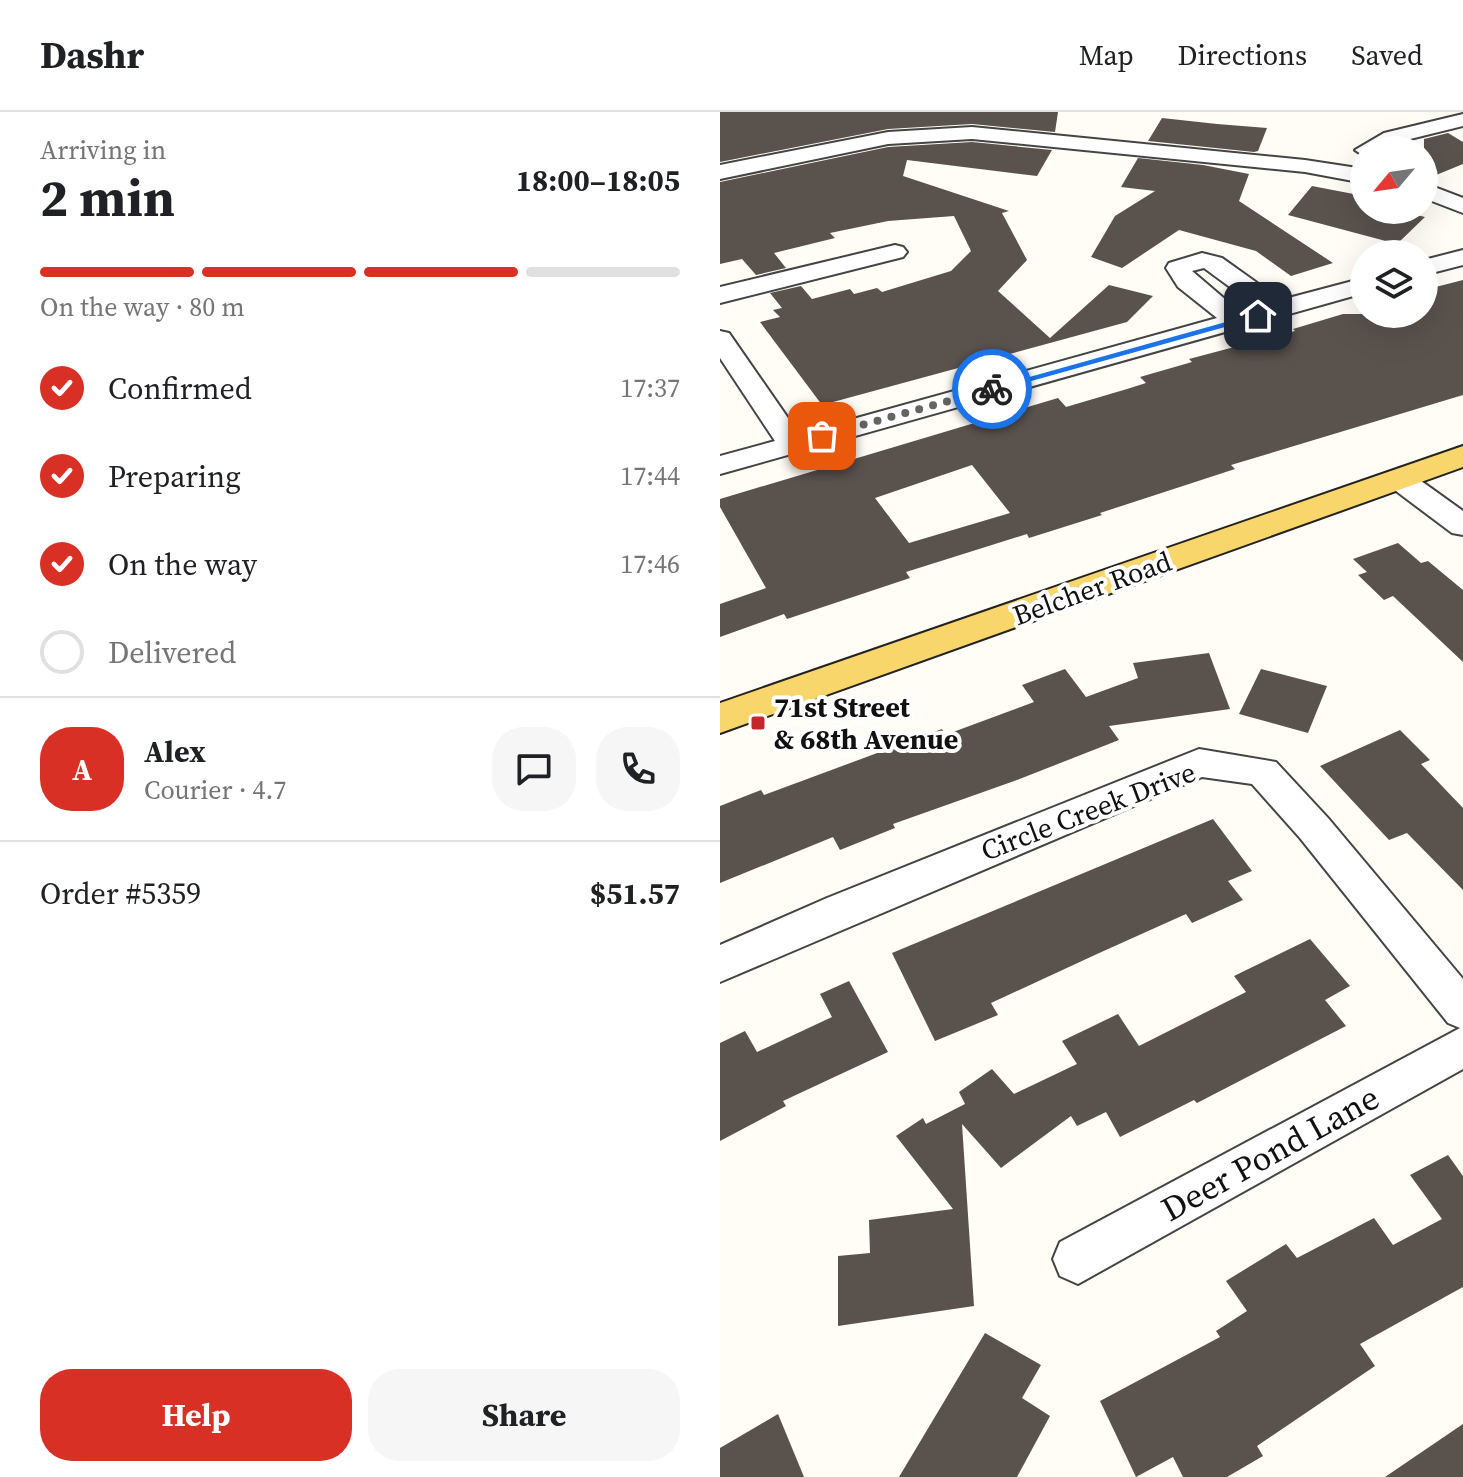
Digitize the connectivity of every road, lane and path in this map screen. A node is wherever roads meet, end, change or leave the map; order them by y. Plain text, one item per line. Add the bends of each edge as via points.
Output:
1 (1463, 120) edge
2 (1395, 136) edge
3 (720, 172) edge
4 (1350, 173) edge
5 (1438, 196) edge
6 (1463, 206) edge
7 (895, 252) dead end
8 (1463, 257) edge
9 (1438, 264) edge
10 (1350, 289) edge
11 (720, 295) edge
12 (1278, 310) junction
13 (1237, 322) junction
14 (720, 339) edge
15 (792, 444) junction
16 (1463, 456) edge
17 (720, 465) edge
18 (1399, 479) junction
19 (1463, 526) edge
20 (720, 718) edge
21 (720, 964) edge
22 (1463, 1010) edge
23 (1463, 1046) edge
24 (1078, 1259) dead end

1 - 2 street
3 - 4 street via 930,134 1086,135
5 - 6 street
7 - 11 street
8 - 9 street
10 - 12 street
12 - 13 street
12 - 13 street via 1213,263 1202,260 1178,268 1187,282
13 - 15 street
14 - 15 street
15 - 17 street
16 - 18 main road, Belcher Road
18 - 19 street
18 - 20 main road, Belcher Road
21 - 22 street, Circle Creek Drive via 1199,763 1263,772
23 - 24 street, Deer Pond Lane

